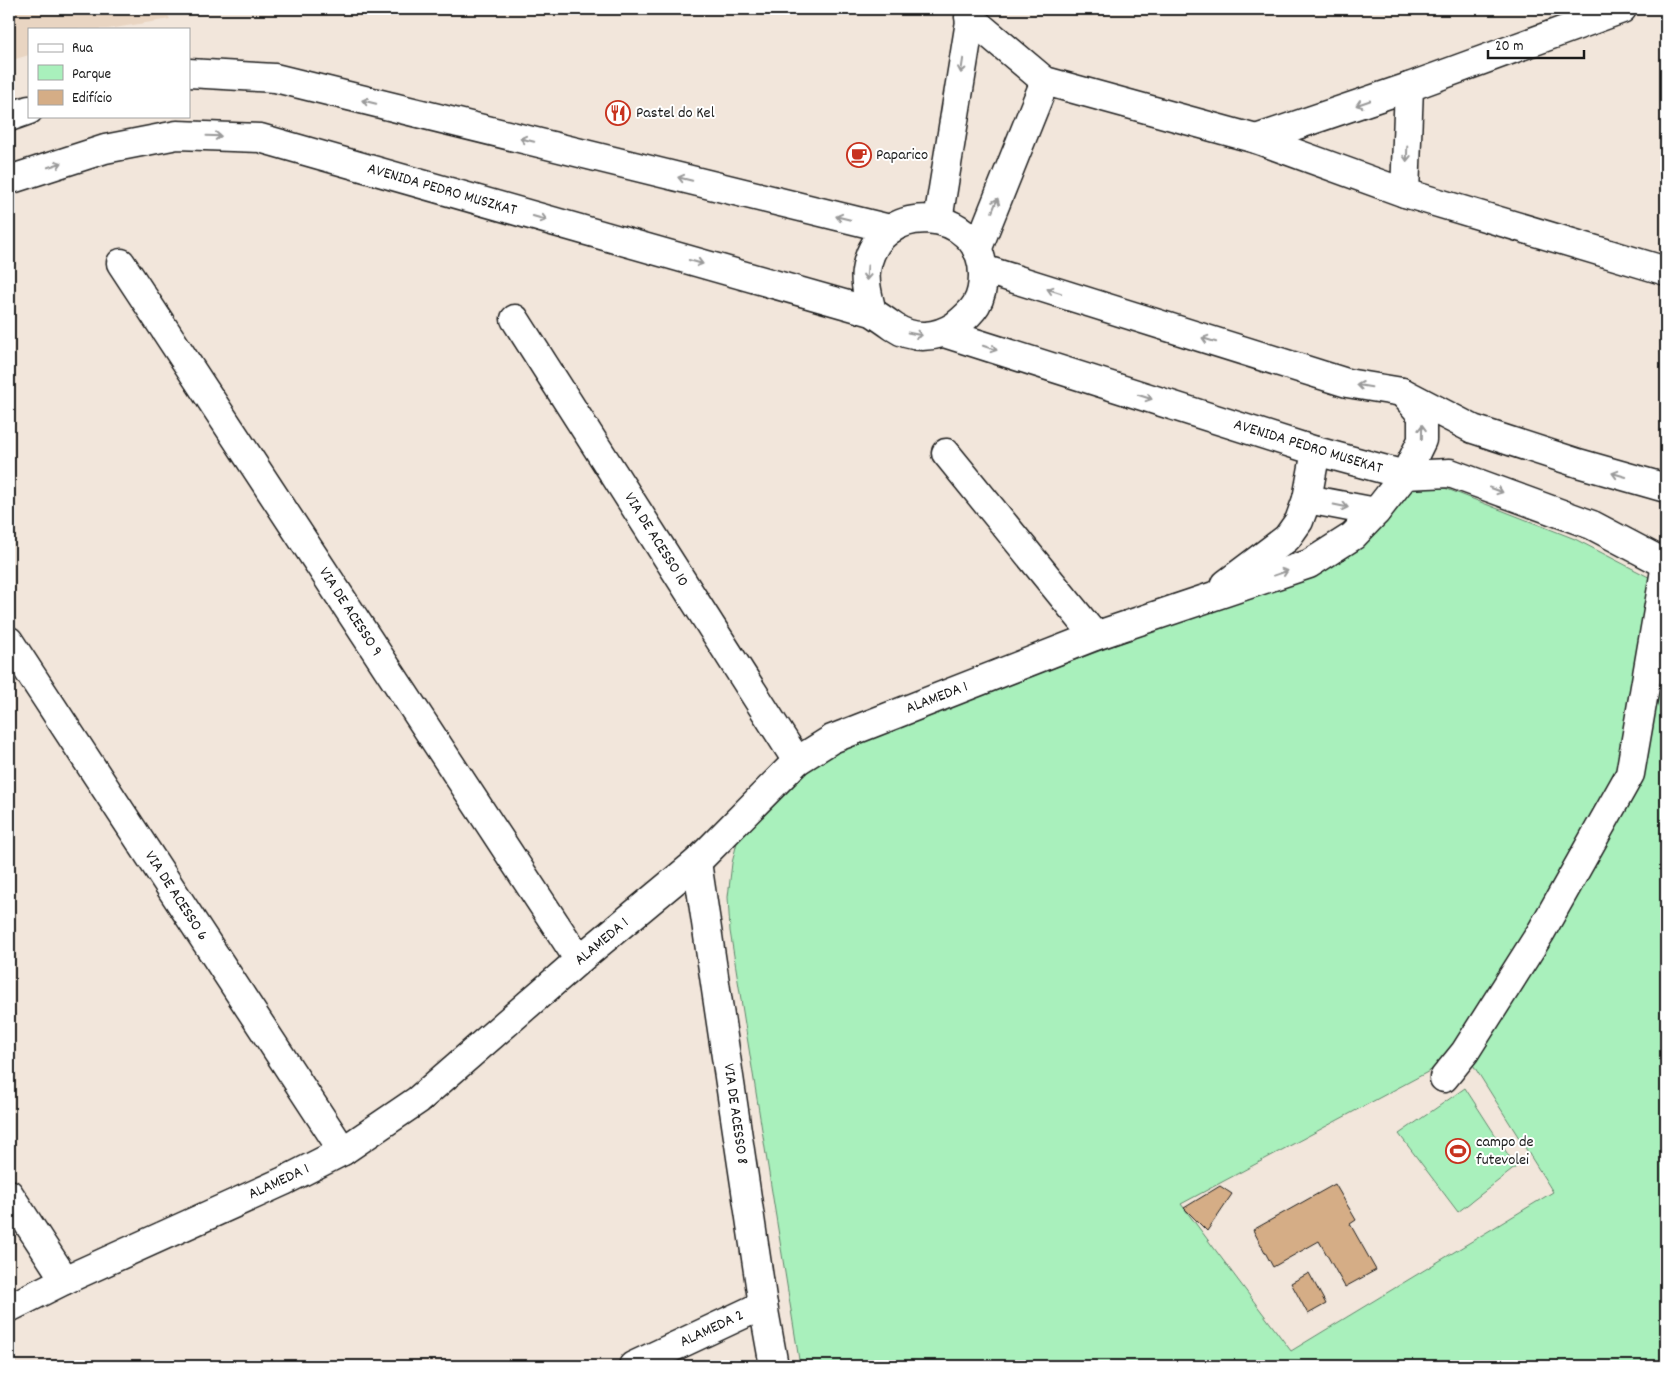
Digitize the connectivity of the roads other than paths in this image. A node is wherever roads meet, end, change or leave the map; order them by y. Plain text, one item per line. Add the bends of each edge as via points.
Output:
1 (1622, 9) edge
2 (971, 13) edge
3 (190, 73) edge
4 (1045, 80) junction
5 (1409, 88) junction
6 (28, 110) edge
7 (9, 117) edge
8 (1256, 139) junction
9 (9, 180) edge
10 (1406, 193) junction
11 (938, 220) junction
12 (890, 229) junction
13 (980, 259) junction
14 (121, 263) dead end
15 (1666, 271) edge
16 (872, 312) junction
17 (515, 319) dead end
18 (944, 333) junction
19 (1402, 392) junction
20 (1316, 451) junction
21 (946, 453) dead end
22 (1406, 475) junction
23 (1666, 488) edge
24 (1306, 499) junction
25 (1376, 512) junction
26 (1666, 564) edge
27 (1202, 601) junction
28 (1095, 636) junction
29 (9, 642) edge
30 (797, 761) junction
31 (697, 862) junction
32 (580, 960) junction
33 (1444, 1078) dead end
34 (343, 1151) junction
35 (9, 1194) edge
36 (65, 1280) junction
37 (763, 1305) junction
38 (9, 1308) edge
39 (633, 1366) edge
40 (774, 1366) edge

1 - 5 street
2 - 4 street
2 -> 11 street
12 -> 3 street via 275,78
4 - 8 street
13 -> 4 street
5 -> 8 street
5 -> 10 street
6 - 7 street
8 - 10 street
9 -> 16 street, AVENIDA PEDRO MUSZKAT via 105,149 177,135 260,138
10 - 15 street
11 - 12 street via 922,218
11 - 13 street via 967,236
12 -> 16 street via 874,248 866,272
13 - 18 street via 983,283 979,299 971,314
19 -> 13 street via 1347,383
14 - 32 street, VIA DE ACESSO 9
16 -> 18 street via 911,335
17 - 30 street, VIA DE ACESSO 10
18 -> 20 street, AVENIDA PEDRO MUSEKAT
22 -> 19 street, ALAMEDA 1 via 1422,440 1422,415
23 -> 19 street via 1473,429
20 - 22 street, AVENIDA PEDRO MUSEKAT
20 - 24 street, ALAMEDA 1
21 - 28 street
22 - 25 street, ALAMEDA 1
22 -> 26 street, AVENIDA PEDRO MUSEKAT via 1450,473 1592,525
24 -> 25 street
24 - 27 street, ALAMEDA 1 via 1299,521 1288,538
27 -> 25 street, ALAMEDA 1 via 1309,564 1353,536
26 - 33 street via 1630,774 1541,932 1465,1052
27 - 28 street, ALAMEDA 1
28 - 30 street, ALAMEDA 1 via 832,739
29 - 34 street, VIA DE ACESSO 6
30 - 31 street, ALAMEDA 1
31 - 32 street, ALAMEDA 1
31 - 37 street, VIA DE ACESSO 8
32 - 34 street, ALAMEDA 1 via 418,1100
34 - 36 street, ALAMEDA 1
35 - 36 street
36 - 38 street, ALAMEDA 1
37 - 39 street, ALAMEDA 2
37 - 40 street, VIA DE ACESSO 8

